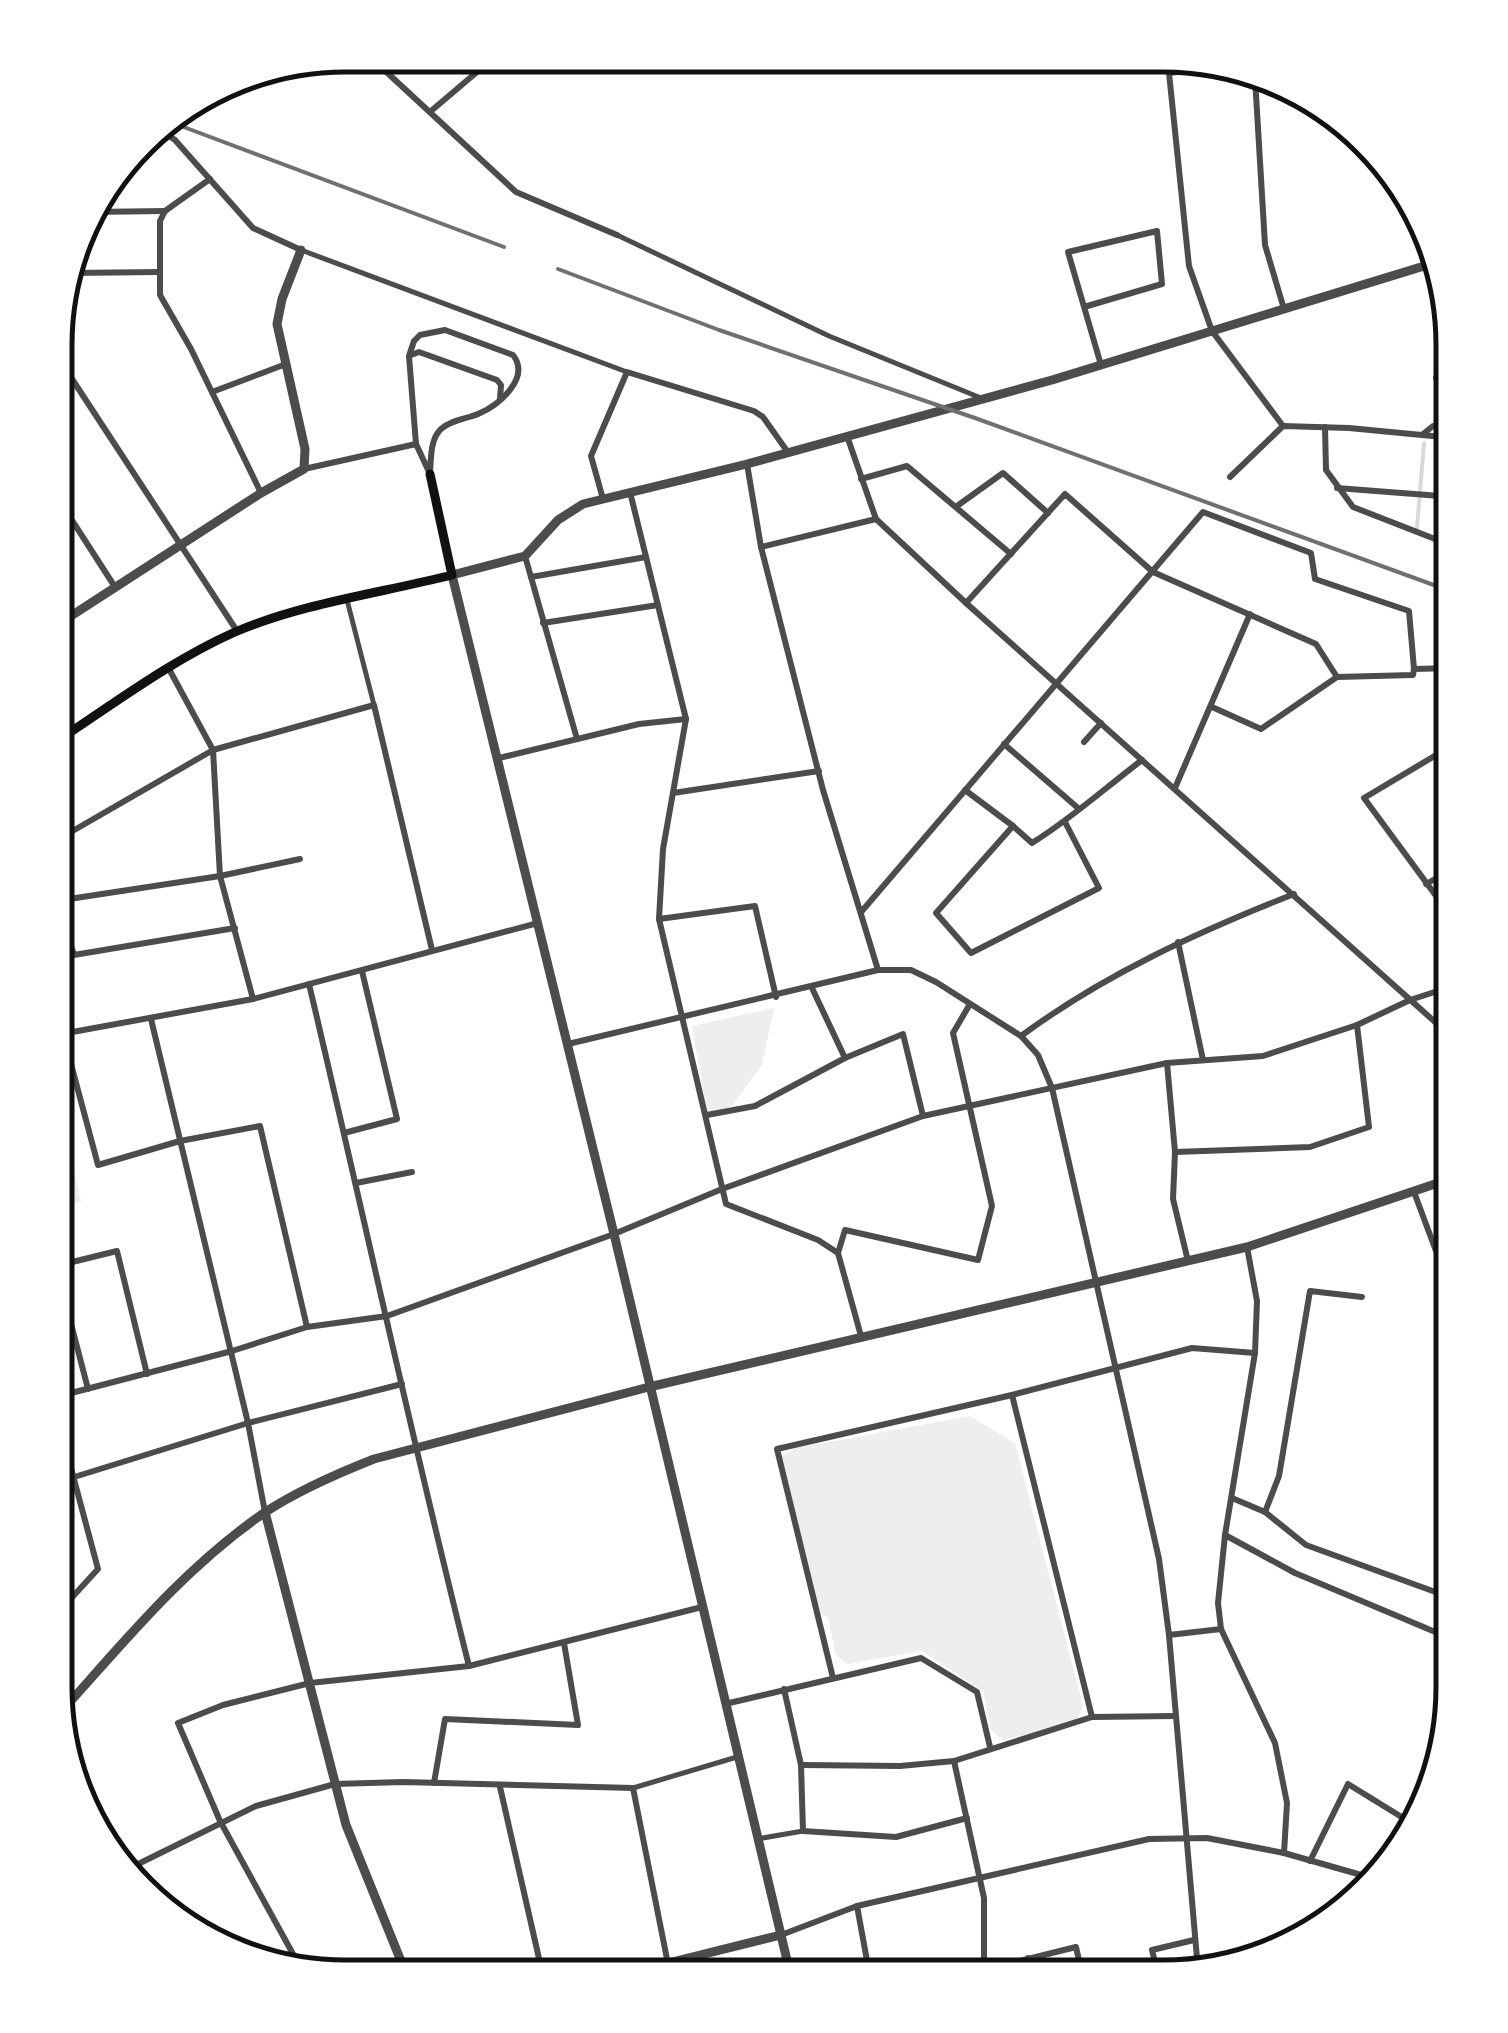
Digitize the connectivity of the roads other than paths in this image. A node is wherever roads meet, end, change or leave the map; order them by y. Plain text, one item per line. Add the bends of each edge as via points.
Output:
1 (387, 72) edge
2 (479, 72) edge
3 (1172, 73) edge
4 (1256, 89) edge
5 (431, 111) junction
6 (170, 136) edge
7 (210, 179) junction
8 (165, 210) junction
9 (108, 212) edge
10 (618, 234) joint
11 (301, 250) junction
12 (1423, 266) edge
13 (160, 272) junction
14 (82, 274) edge
15 (1084, 307) junction
16 (1284, 309) junction
17 (1212, 331) junction
18 (409, 356) junction
19 (286, 364) junction
20 (1102, 365) junction
21 (627, 372) junction
22 (72, 378) edge
23 (212, 392) junction
24 (983, 399) junction
25 (500, 400) junction
26 (1436, 425) edge
27 (1283, 426) junction
28 (1325, 427) junction
29 (1422, 434) junction
30 (847, 436) junction
31 (1436, 436) edge
32 (416, 444) junction
33 (787, 451) junction
34 (746, 464) junction
35 (304, 469) junction
36 (430, 474) junction
37 (1230, 477) dead end
38 (861, 479) junction
39 (1336, 488) junction
40 (630, 492) junction
41 (261, 493) junction
42 (1436, 496) edge
43 (604, 499) junction
44 (957, 506) junction
45 (1048, 513) junction
46 (876, 519) junction
47 (72, 520) edge
48 (1436, 540) edge
49 (181, 545) junction
50 (762, 547) junction
51 (1011, 554) junction
52 (525, 556) junction
53 (646, 558) junction
54 (1153, 572) junction
55 (452, 575) junction
56 (531, 577) junction
57 (115, 587) junction
58 (347, 600) junction
59 (966, 603) junction
60 (658, 605) junction
61 (1250, 614) junction
62 (72, 615) edge
63 (543, 623) junction
64 (237, 631) junction
65 (1436, 668) edge
66 (169, 669) junction
67 (1414, 669) junction
68 (1337, 678) junction
69 (1056, 682) junction
70 (374, 705) junction
71 (1212, 706) junction
72 (686, 719) junction
73 (1101, 722) junction
74 (72, 730) edge
75 (577, 740) junction
76 (1084, 742) dead end
77 (1004, 744) junction
78 (213, 750) junction
79 (1436, 754) edge
80 (498, 758) junction
81 (1142, 760) junction
82 (818, 771) junction
83 (1175, 788) junction
84 (965, 790) junction
85 (673, 793) junction
86 (1078, 808) junction
87 (1065, 822) junction
88 (1013, 826) junction
89 (72, 831) edge
90 (300, 859) dead end
91 (220, 876) junction
92 (1436, 879) edge
93 (1426, 884) junction
94 (1294, 894) junction
95 (1436, 896) edge
96 (72, 899) edge
97 (862, 911) junction
98 (658, 919) junction
99 (538, 923) junction
100 (236, 928) junction
101 (1178, 942) junction
102 (72, 949) edge
103 (432, 950) junction
104 (74, 954) joint
105 (878, 970) junction
106 (362, 971) junction
107 (309, 984) junction
108 (812, 988) junction
109 (1436, 992) edge
110 (776, 996) junction
111 (252, 999) junction
112 (1410, 1000) junction
113 (970, 1003) junction
114 (152, 1019) junction
115 (680, 1019) junction
116 (1436, 1023) edge
117 (1357, 1025) junction
118 (72, 1032) edge
119 (1022, 1036) junction
120 (568, 1044) junction
121 (845, 1058) junction
122 (1203, 1060) junction
123 (1167, 1063) junction
124 (72, 1075) edge
125 (1052, 1088) junction
126 (971, 1106) junction
127 (708, 1115) junction
128 (923, 1116) junction
129 (344, 1134) junction
130 (180, 1141) junction
131 (1175, 1152) junction
132 (412, 1172) dead end
133 (356, 1183) junction
134 (1435, 1184) edge
135 (722, 1189) junction
136 (1414, 1192) junction
137 (614, 1234) junction
138 (1246, 1248) junction
139 (1435, 1250) edge
140 (838, 1253) junction
141 (1188, 1261) junction
142 (72, 1262) edge
143 (1097, 1283) junction
144 (1362, 1296) dead end
145 (387, 1316) junction
146 (308, 1327) junction
147 (72, 1328) edge
148 (861, 1336) junction
149 (232, 1351) junction
150 (1256, 1353) junction
151 (1116, 1368) junction
152 (147, 1374) junction
153 (402, 1384) junction
154 (649, 1388) junction
155 (88, 1389) junction
156 (72, 1394) edge
157 (1012, 1395) junction
158 (248, 1422) junction
159 (413, 1446) junction
160 (72, 1473) edge
161 (73, 1477) junction
162 (1232, 1498) junction
163 (265, 1512) junction
164 (1266, 1512) junction
165 (1225, 1534) junction
166 (1435, 1592) edge
167 (72, 1597) edge
168 (702, 1607) junction
169 (1221, 1629) junction
170 (1435, 1633) edge
171 (1169, 1635) junction
172 (564, 1643) junction
173 (468, 1666) junction
174 (833, 1678) junction
175 (310, 1683) junction
176 (784, 1689) junction
177 (73, 1699) edge
178 (725, 1704) junction
179 (1176, 1716) junction
180 (1092, 1717) junction
181 (990, 1747) junction
182 (737, 1757) junction
183 (954, 1761) junction
184 (801, 1765) junction
185 (335, 1784) junction
186 (434, 1784) junction
187 (500, 1787) junction
188 (634, 1788) junction
189 (966, 1818) junction
190 (1402, 1818) edge
191 (220, 1821) junction
192 (803, 1830) junction
193 (1186, 1837) junction
194 (756, 1840) junction
195 (1284, 1853) junction
196 (1310, 1861) junction
197 (137, 1864) edge
198 (1361, 1875) edge
199 (980, 1879) junction
200 (858, 1906) junction
201 (781, 1935) junction
202 (1194, 1940) junction
203 (293, 1955) edge
204 (1028, 1958) joint
205 (1196, 1958) edge
206 (401, 1960) edge
207 (539, 1960) edge
208 (667, 1960) edge
209 (687, 1960) edge
210 (787, 1960) edge
211 (867, 1960) edge
212 (983, 1960) edge
213 (1022, 1960) edge
214 (1079, 1960) edge
215 (1154, 1960) edge

1 - 5 street
2 - 5 street
3 - 17 street via 1190,266
4 - 16 street via 1265,245
5 - 10 street via 516,192
6 - 7 street
7 - 8 street
7 - 11 street via 253,228
8 - 9 street
8 - 13 street
10 - 24 street via 829,336
11 - 19 street via 277,324
11 - 21 street
12 - 16 street
13 - 14 street
13 - 23 street via 160,295
15 - 15 street via 1162,284 1157,231 1068,252
15 - 20 street
16 - 17 street
17 - 20 street
17 - 27 street
18 - 25 street via 418,352 497,380
18 - 25 street via 420,335 445,330 513,355 520,372
18 - 32 street
19 - 23 street
19 - 35 street
20 - 24 street
21 - 33 street via 754,411
21 - 43 street via 591,456
22 - 49 street
23 - 41 street
24 - 30 street
25 - 36 street via 440,430
26 - 29 street
27 - 28 street
27 - 37 street
28 - 29 street
28 - 39 street via 1326,470
29 - 31 street
30 - 33 street
30 - 38 street
32 - 35 street
32 - 36 street
33 - 34 street
34 - 40 street
34 - 50 street
35 - 41 street
36 - 55 main road
38 - 44 street via 907,466
38 - 46 street
39 - 42 street
39 - 48 street via 1352,508
40 - 43 street
40 - 53 street
41 - 49 street
43 - 52 street via 570,510
44 - 45 street via 1003,473
44 - 51 street
45 - 51 street
45 - 54 street via 1065,494
46 - 50 street
46 - 59 street
47 - 57 street
49 - 57 street
49 - 64 street
50 - 82 street
51 - 59 street
52 - 55 street
52 - 56 street
53 - 56 street
53 - 60 street
54 - 61 street
54 - 67 street via 1203,512 1311,553 1315,579 1409,611
54 - 69 street
55 - 58 main road
55 - 80 street
56 - 63 street
57 - 62 street
58 - 64 main road
58 - 70 street
59 - 69 street
60 - 63 street
60 - 72 street
61 - 68 street via 1316,644
61 - 71 street
63 - 75 street
64 - 66 main road
65 - 67 street
66 - 74 main road
66 - 78 street
67 - 68 street
68 - 71 street via 1261,728
69 - 73 street
69 - 77 street
70 - 78 street
70 - 103 street
71 - 83 street
72 - 75 street
72 - 85 street
73 - 76 street
73 - 81 street
75 - 80 street
77 - 84 street
77 - 86 street
78 - 89 street
78 - 91 street
79 - 93 street via 1364,798
80 - 99 street
81 - 83 street
81 - 86 street
82 - 85 street
82 - 97 street
83 - 94 street
84 - 88 street
84 - 97 street
85 - 98 street
86 - 87 street
87 - 88 street via 1032,842
87 - 88 street via 1099,888 971,953 936,914
90 - 91 street
91 - 96 street
91 - 100 street
92 - 93 street
93 - 95 street
94 - 101 street
94 - 112 street
97 - 105 street
98 - 110 street via 755,906
98 - 115 street
99 - 103 street
99 - 120 street
100 - 104 street
100 - 111 street
101 - 119 street via 1060,1007
101 - 122 street
102 - 104 street
103 - 106 street
105 - 108 street
105 - 113 street via 911,970
106 - 107 street
106 - 129 street via 397,1119
107 - 111 street
107 - 129 street
108 - 110 street
108 - 121 street
109 - 112 street
110 - 115 street
111 - 114 street
112 - 116 street
112 - 117 street
113 - 119 street
113 - 126 street via 953,1034
114 - 118 street
114 - 130 street
115 - 120 street
115 - 127 street
117 - 122 street via 1263,1056
117 - 131 street via 1369,1127 1310,1147
119 - 125 street
120 - 137 street
121 - 127 street via 755,1106
121 - 128 street via 903,1034
122 - 123 street
123 - 125 street
123 - 131 street
124 - 130 street via 98,1165
125 - 126 street
125 - 143 street
126 - 128 street
126 - 140 street via 992,1206 978,1260 845,1230
127 - 135 street
128 - 135 street
129 - 133 street
130 - 146 street via 260,1126
130 - 149 street
131 - 141 street via 1173,1198
132 - 133 street
133 - 145 street
134 - 136 street
135 - 137 street
135 - 140 street via 726,1204
136 - 138 street
136 - 139 street
137 - 145 street
137 - 154 street
138 - 141 street
138 - 150 street via 1257,1301
140 - 148 street
141 - 143 street
142 - 152 street via 117,1251
143 - 148 street
143 - 151 street
144 - 164 street via 1310,1291 1279,1476
145 - 146 street
145 - 153 street
146 - 149 street
147 - 155 street
148 - 154 street
149 - 152 street
149 - 158 street
150 - 151 street via 1192,1348
150 - 162 street
151 - 157 street
151 - 171 street
152 - 155 street
153 - 158 street
153 - 159 street
154 - 159 street
154 - 168 street
155 - 156 street
157 - 174 street via 777,1449
157 - 180 street
158 - 161 street
158 - 163 street
159 - 163 street via 332,1476
159 - 173 street
160 - 161 street
161 - 167 street via 98,1569
162 - 164 street
162 - 165 street
163 - 175 street
163 - 177 street via 198,1564
164 - 166 street via 1306,1545
165 - 169 street
165 - 170 street via 1296,1574
168 - 172 street
168 - 178 street
169 - 171 street
169 - 195 street via 1275,1743 1287,1803
171 - 179 street
172 - 173 street
172 - 186 street via 578,1725 445,1719
173 - 175 street
174 - 176 street
174 - 181 street via 921,1658 977,1692
175 - 185 street
175 - 191 street via 178,1723
176 - 178 street
176 - 184 street
178 - 182 street
179 - 180 street
179 - 193 street
180 - 181 street
181 - 183 street
182 - 188 street
182 - 194 street
183 - 184 street
183 - 189 street
184 - 192 street
185 - 186 street
185 - 191 street
185 - 206 street
186 - 187 street
187 - 188 street
187 - 207 street
188 - 208 street
189 - 192 street via 896,1837
189 - 199 street
190 - 196 street via 1348,1784
191 - 197 street
191 - 203 street
192 - 194 street
193 - 195 street
193 - 199 street via 1149,1839
193 - 202 street
194 - 201 street
195 - 196 street
196 - 198 street
199 - 200 street
199 - 212 street
200 - 201 street
200 - 211 street
201 - 209 street
201 - 210 street
202 - 205 street
202 - 215 street via 1152,1950
204 - 213 street
204 - 214 street via 1076,1947

